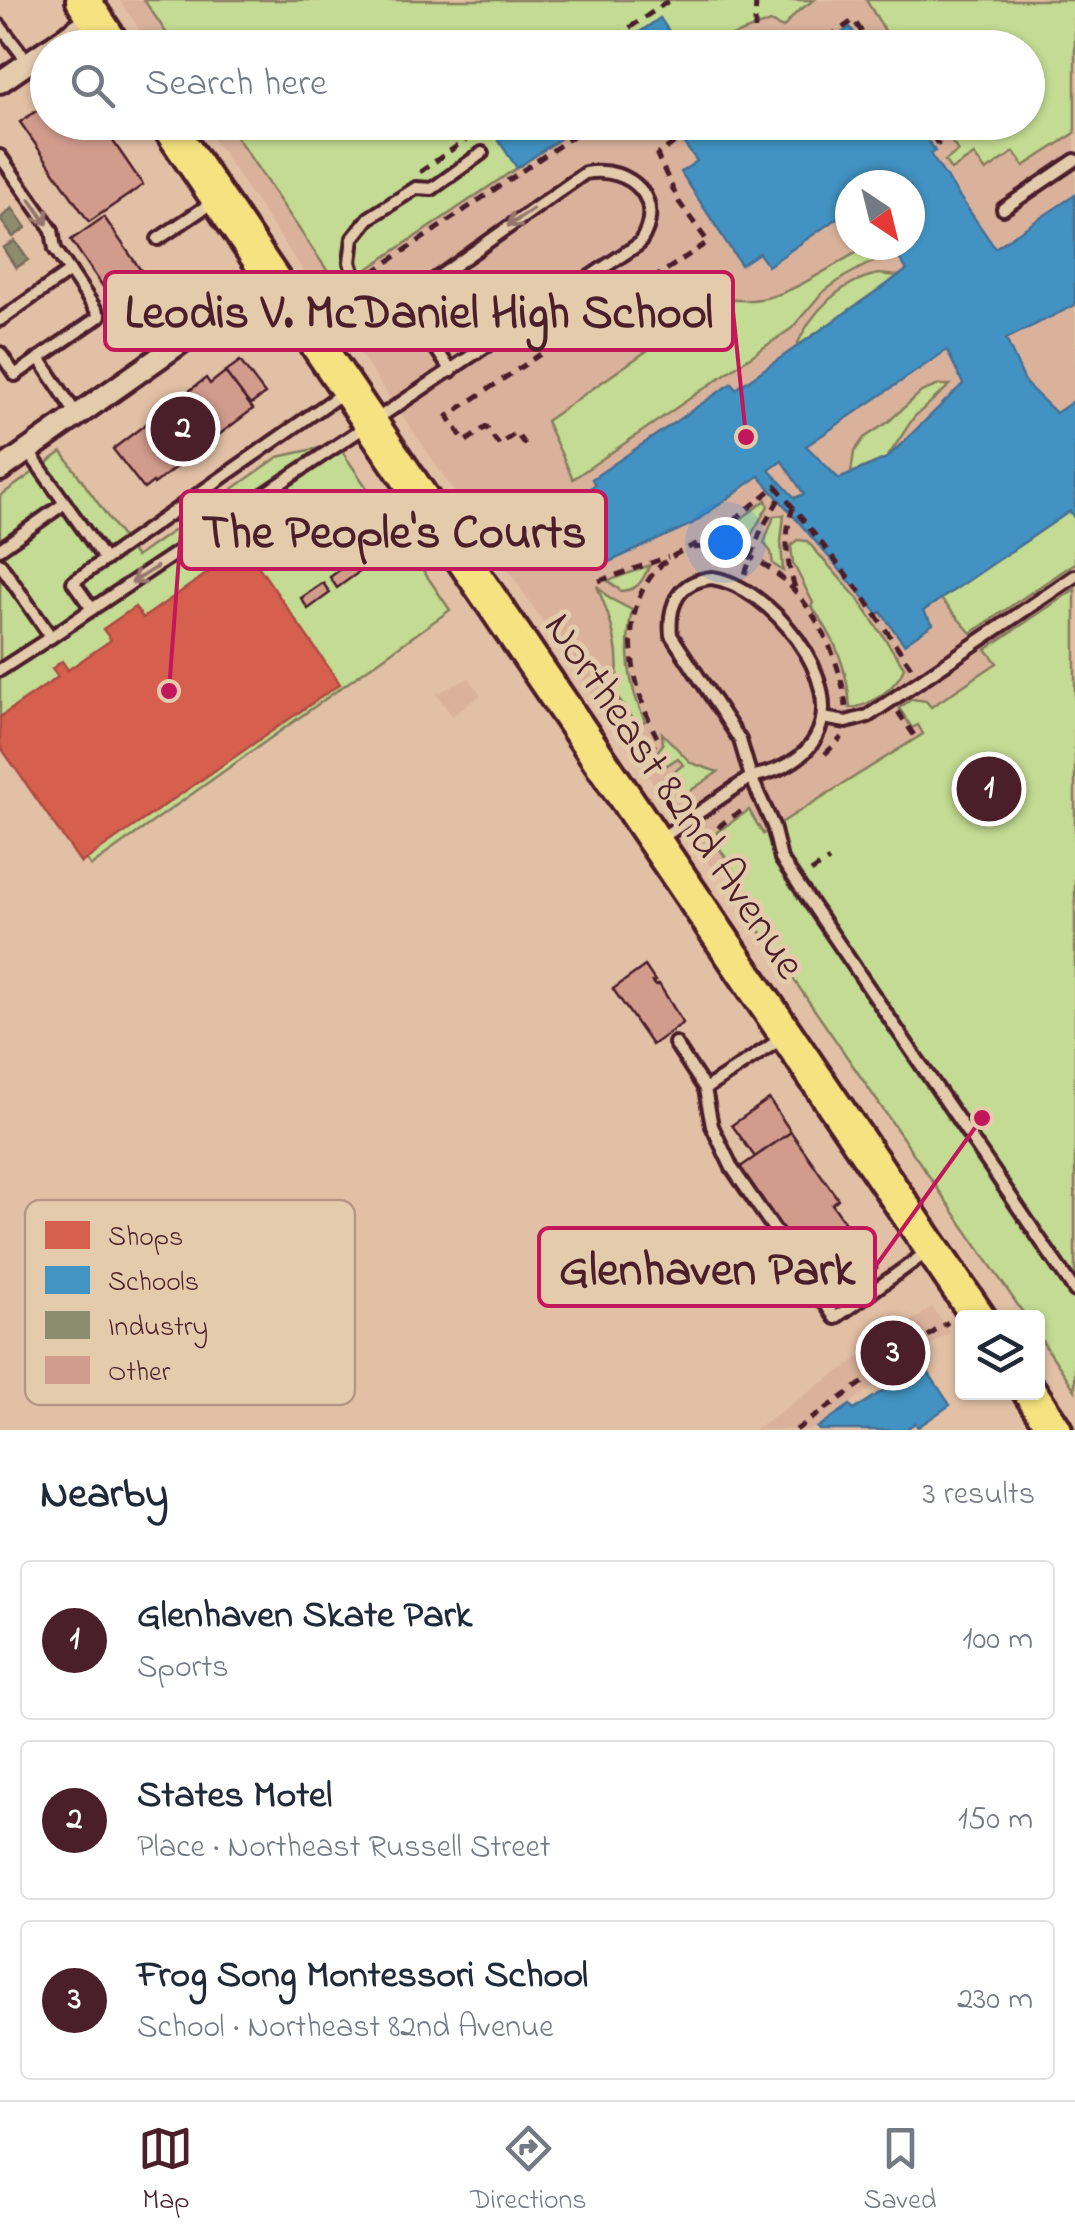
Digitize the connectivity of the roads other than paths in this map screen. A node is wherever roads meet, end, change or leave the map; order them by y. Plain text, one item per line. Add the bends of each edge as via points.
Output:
1 (89, 9) edge
2 (0, 26) edge
3 (67, 30) edge
4 (103, 30) edge
5 (28, 62) joint
6 (0, 82) edge
7 (178, 140) edge
8 (482, 154) dead end
9 (0, 156) edge
10 (1075, 160) edge
11 (218, 198) junction
12 (1002, 209) dead end
13 (158, 240) dead end
14 (70, 271) junction
15 (272, 278) junction
16 (412, 306) junction
17 (0, 320) edge
18 (0, 352) edge
19 (39, 358) junction
20 (451, 371) junction
21 (348, 389) junction
22 (77, 414) junction
23 (372, 424) junction
24 (28, 450) junction
25 (0, 470) edge
26 (65, 504) junction
27 (0, 549) edge
28 (105, 560) junction
29 (0, 564) edge
30 (1075, 576) edge
31 (92, 609) junction
32 (51, 637) junction
33 (0, 670) edge
34 (822, 718) junction
35 (751, 777) junction
36 (656, 842) junction
37 (786, 1035) junction
38 (675, 1043) dead end
39 (706, 1089) junction
40 (932, 1249) junction
41 (1075, 1292) edge
42 (974, 1310) edge
43 (1035, 1400) edge
44 (1055, 1430) edge

1 - 3 street
1 - 4 main road
2 - 5 lane
5 - 6 street
7 - 11 main road, Northeast 82nd Avenue
8 - 16 lane via 432,189 416,188 369,218 353,238 350,262 359,281 374,294
9 -> 14 lane via 52,230
10 - 12 lane
11 - 13 lane
11 - 15 main road, Northeast 82nd Avenue
14 - 17 lane
14 - 19 lane via 100,316
15 - 21 main road, Northeast 82nd Avenue
15 - 22 street
16 - 20 lane
20 -> 16 lane via 639,244 649,229 650,208 640,189 604,170 585,174 427,282
18 - 19 lane via 15,375
19 - 22 lane
20 - 23 lane
21 - 23 main road, Northeast 82nd Avenue
21 - 28 lane
22 - 24 street
23 -> 31 lane
23 - 36 main road, Northeast 82nd Avenue
24 - 25 street
24 - 26 lane
26 - 27 lane
26 - 28 lane
28 - 31 lane via 73,582
29 - 32 lane
30 - 34 lane via 868,716 846,722
31 - 32 lane
32 - 33 lane
34 - 35 lane via 804,752 776,772
34 - 35 lane via 814,674 795,634 776,613 728,580 700,579 684,588 673,600 671,635 740,740
35 - 36 lane
35 - 41 lane via 782,859
36 - 37 main road, Northeast 82nd Avenue
37 - 39 lane
37 - 40 main road, Northeast 82nd Avenue
38 - 39 lane
39 - 40 lane via 712,1126 732,1168 835,1318
40 - 42 main road, Northeast 82nd Avenue
43 - 44 main road

